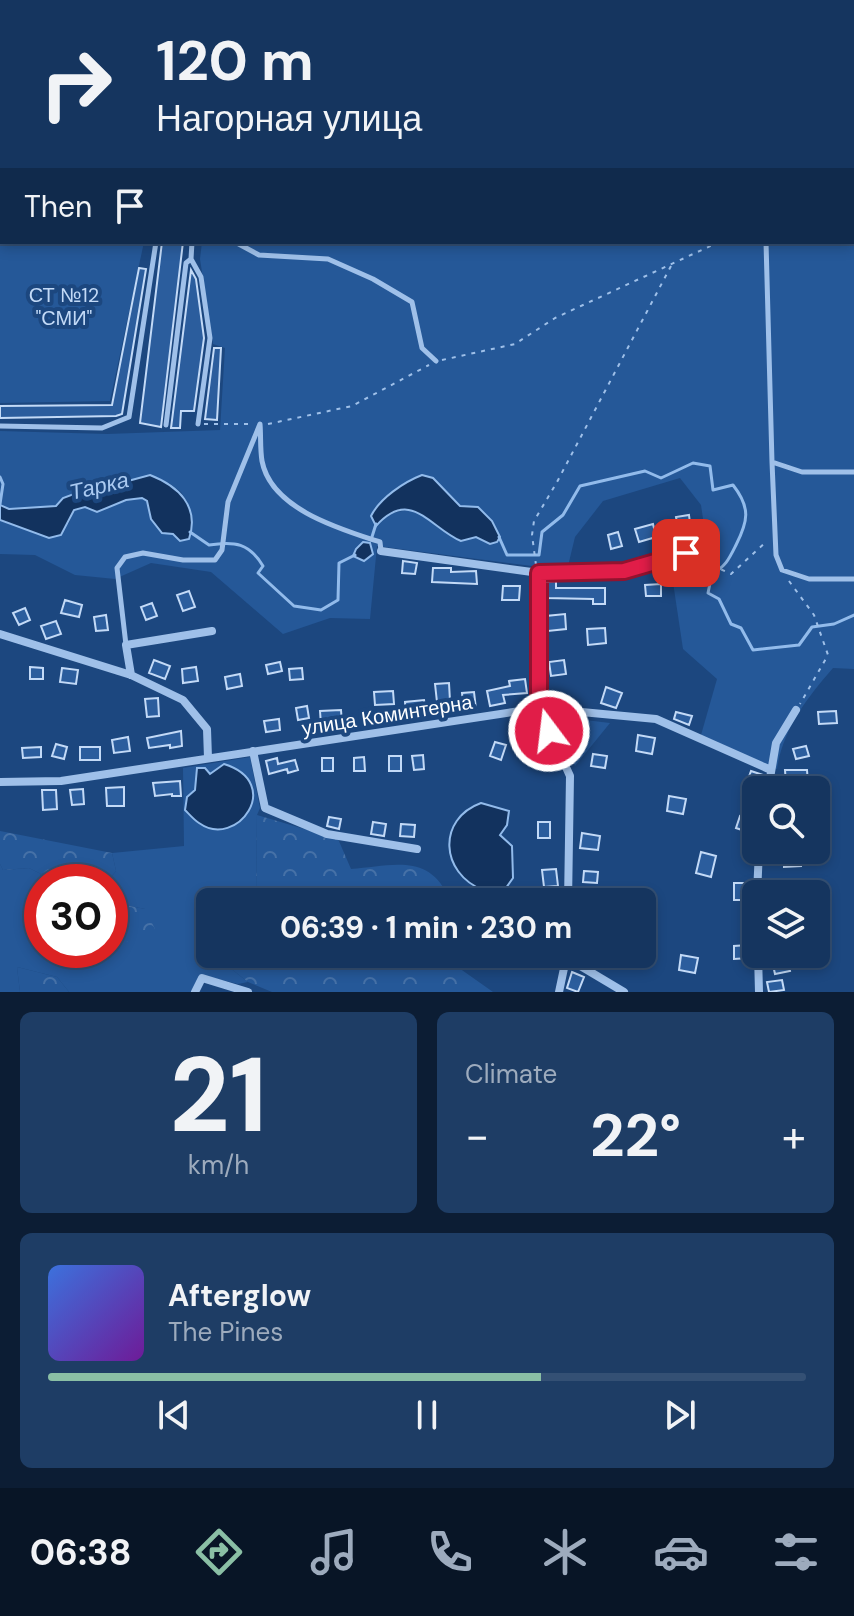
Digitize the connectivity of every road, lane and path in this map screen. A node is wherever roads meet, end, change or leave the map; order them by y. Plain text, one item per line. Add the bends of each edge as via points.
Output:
1 (156, 244) edge
2 (192, 244) edge
3 (239, 244) edge
4 (715, 244) edge
5 (766, 244) edge
6 (191, 259) junction
7 (672, 263) junction
8 (436, 361) junction
9 (198, 424) joint
10 (260, 424) junction
11 (166, 425) dead end
12 (0, 426) edge
13 (772, 462) junction
14 (854, 472) edge
15 (775, 534) junction
16 (380, 547) joint
17 (686, 553) joint
18 (536, 563) dead end
19 (782, 570) junction
20 (539, 573) junction
21 (854, 579) edge
22 (212, 631) dead end
23 (0, 634) edge
24 (126, 645) junction
25 (131, 675) junction
26 (539, 708) junction
27 (796, 710) joint
28 (253, 751) junction
29 (208, 758) junction
30 (771, 770) junction
31 (770, 776) edge
32 (0, 782) edge
33 (417, 849) dead end
34 (568, 888) edge
35 (564, 968) edge
36 (586, 968) edge
37 (758, 968) edge
38 (195, 992) edge
39 (248, 992) edge
40 (559, 992) edge
41 (624, 992) edge
42 (759, 992) edge

1 - 12 lane via 129,417 102,428
2 - 6 lane
3 - 8 lane via 259,255 328,259 412,302 422,348
4 - 7 path
5 - 13 lane
6 - 9 lane via 201,277 210,338
6 - 11 lane via 186,263
7 - 8 path via 555,318 515,344
7 - 18 path via 534,521
8 - 10 path via 352,406
9 - 10 path
10 - 16 lane via 262,463 273,488 305,512
10 - 24 lane via 228,502 222,550 215,560 143,553 125,557 117,568
13 - 14 lane via 802,472
13 - 15 lane
15 - 17 path via 731,574
15 - 19 lane
16 - 20 street
17 - 20 street via 624,571
19 - 21 lane via 809,579
19 - 27 path via 814,615 828,655
20 - 26 street
22 - 24 street
23 - 25 street
24 - 25 street
25 - 29 street via 183,700 207,729
26 - 28 street, улица Коминтерна
26 - 30 street, улица Коминтерна via 656,719
26 - 34 street via 570,776
27 - 30 street via 776,743
28 - 29 street, улица Коминтерна
28 - 33 street via 265,808 327,834
29 - 32 street, улица Коминтерна via 61,781
30 - 31 street
35 - 40 street
36 - 41 street
37 - 42 street
38 - 39 street via 202,978

